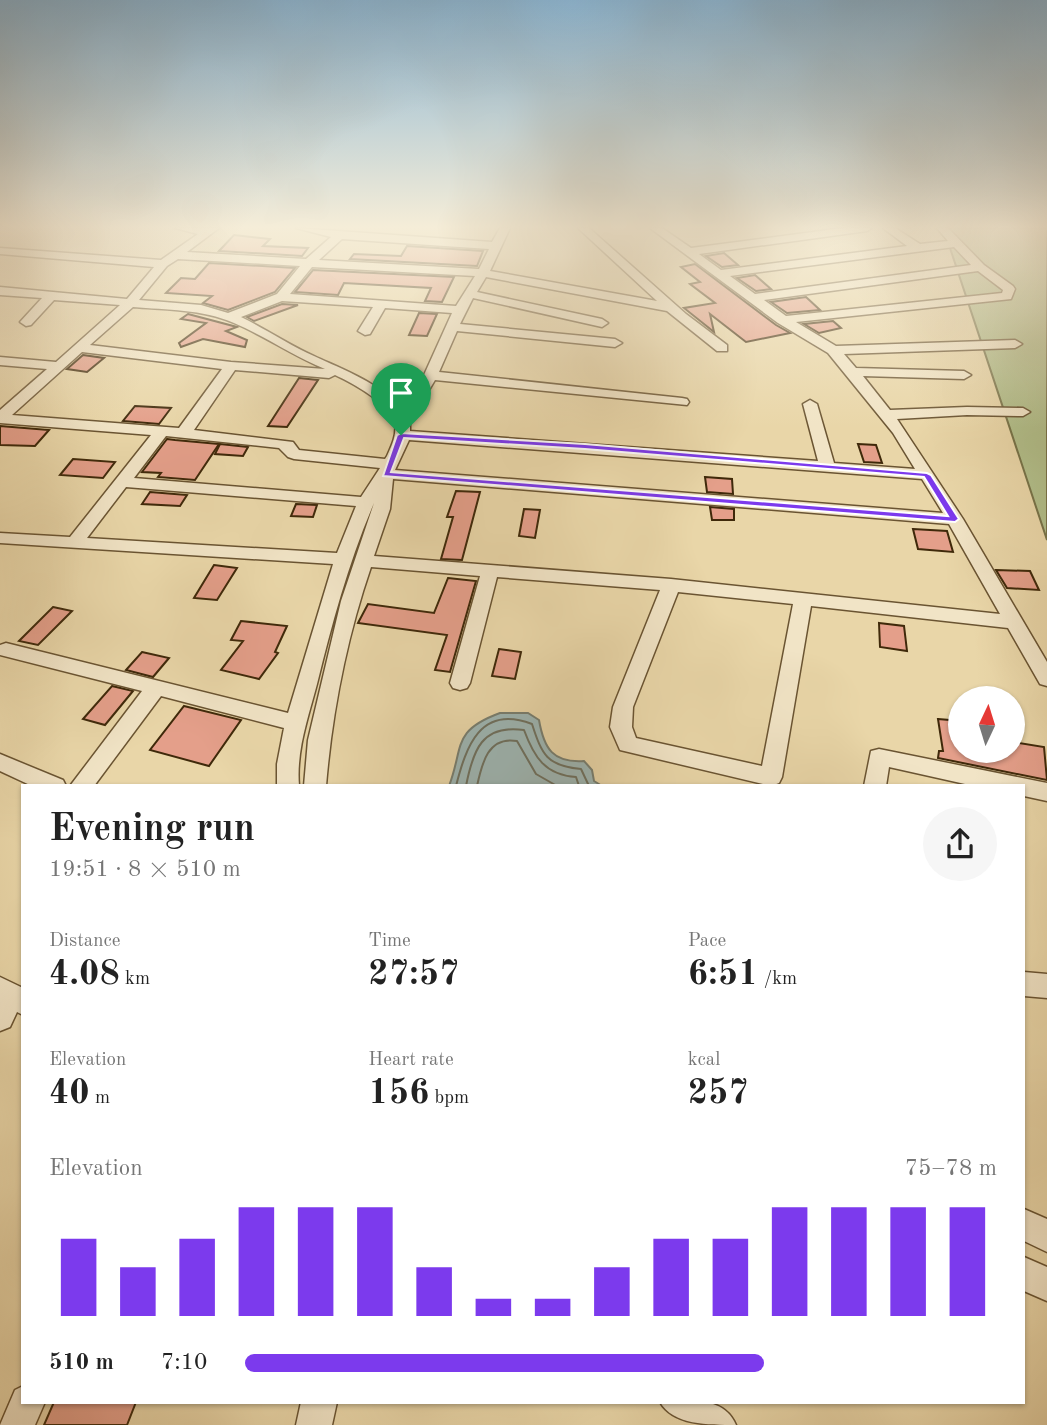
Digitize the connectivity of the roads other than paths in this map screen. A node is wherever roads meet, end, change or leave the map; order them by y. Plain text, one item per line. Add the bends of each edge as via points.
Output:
1 (36, 294) edge
2 (100, 294) edge
3 (136, 294) edge
4 (283, 294) edge
5 (470, 294) edge
6 (472, 294) edge
7 (599, 294) edge
8 (657, 294) edge
9 (748, 294) edge
10 (779, 294) edge
11 (1007, 294) edge
12 (52, 296) junction
13 (281, 297) junction
14 (133, 298) junction
15 (753, 298) junction
16 (381, 304) junction
17 (672, 308) junction
18 (460, 310) junction
19 (235, 315) junction
20 (783, 320) junction
21 (26, 322) dead end
22 (602, 323) dead end
23 (451, 327) junction
24 (365, 331) dead end
25 (615, 342) dead end
26 (1015, 344) dead end
27 (81, 348) junction
28 (722, 348) dead end
29 (833, 350) junction
30 (0, 361) edge
31 (60, 366) junction
32 (231, 366) junction
33 (852, 372) junction
34 (345, 375) junction
35 (431, 375) junction
36 (964, 375) dead end
37 (682, 402) dead end
38 (810, 404) dead end
39 (1023, 412) dead end
40 (887, 415) junction
41 (2, 416) edge
42 (402, 428) junction
43 (162, 430) junction
44 (183, 434) junction
45 (827, 467) junction
46 (387, 472) junction
47 (927, 475) junction
48 (122, 482) junction
49 (366, 502) junction
50 (955, 519) junction
51 (0, 538) edge
52 (76, 541) junction
53 (353, 560) junction
54 (490, 571) junction
55 (671, 584) junction
56 (803, 600) junction
57 (1012, 622) junction
58 (6, 650) dead end
59 (1047, 679) edge
60 (460, 683) dead end
61 (155, 689) junction
62 (296, 723) junction
63 (0, 762) edge
64 (50, 784) edge
65 (82, 784) edge
66 (288, 784) edge
67 (315, 784) edge
68 (875, 784) edge
69 (1007, 784) edge
70 (1025, 787) edge
71 (1047, 792) edge
72 (1025, 984) edge
73 (1047, 986) edge
74 (1025, 1225) edge
75 (1047, 1236) edge
76 (1025, 1273) edge
77 (1047, 1284) edge
78 (26, 1404) edge
79 (319, 1404) edge
80 (680, 1404) edge
81 (682, 1404) edge
82 (16, 1425) edge
83 (314, 1425) edge
84 (689, 1425) edge
85 (718, 1425) edge

1 - 12 street
2 - 14 street
3 - 14 street
4 - 13 street
5 - 18 street
6 - 22 street
7 - 17 street
8 - 17 street
9 - 15 street
10 - 15 street
11 - 20 street
12 - 14 street
12 - 21 street
13 - 16 street
13 - 19 street
14 - 19 street
14 - 27 street
15 - 20 street
16 - 18 street
16 - 24 street
17 - 28 street
18 - 23 street
19 - 34 street
20 - 29 street
23 - 25 street
23 - 35 street
26 - 29 street
27 - 31 street
27 - 32 street
29 - 33 street
30 - 31 street
31 - 41 street
32 - 34 street
32 - 44 street
33 - 36 street
33 - 40 street
34 - 42 street via 399,412
35 - 37 street
35 - 42 street
38 - 45 street
39 - 40 street
40 - 47 street
41 - 43 street
42 - 45 street
42 - 46 street
43 - 44 street
43 - 48 street
44 - 46 street via 279,443 288,445 294,454
45 - 47 street
46 - 49 street
46 - 50 street
46 - 53 street via 382,509
47 - 50 street
48 - 49 street
48 - 52 street
49 - 53 street
50 - 57 street
51 - 52 street
52 - 53 street
53 - 54 street
53 - 62 street
53 - 67 street via 350,601 319,740
54 - 55 street
54 - 60 street
55 - 56 street
55 - 56 street via 623,707 621,727 628,744 771,777
56 - 57 street
57 - 59 street
58 - 61 street
61 - 62 street
61 - 65 street
62 - 66 street
63 - 64 street
68 - 69 street via 879,757
70 - 71 street
72 - 73 street
74 - 75 street
76 - 77 street
78 - 82 street
79 - 83 street
80 - 84 street
81 - 85 street

